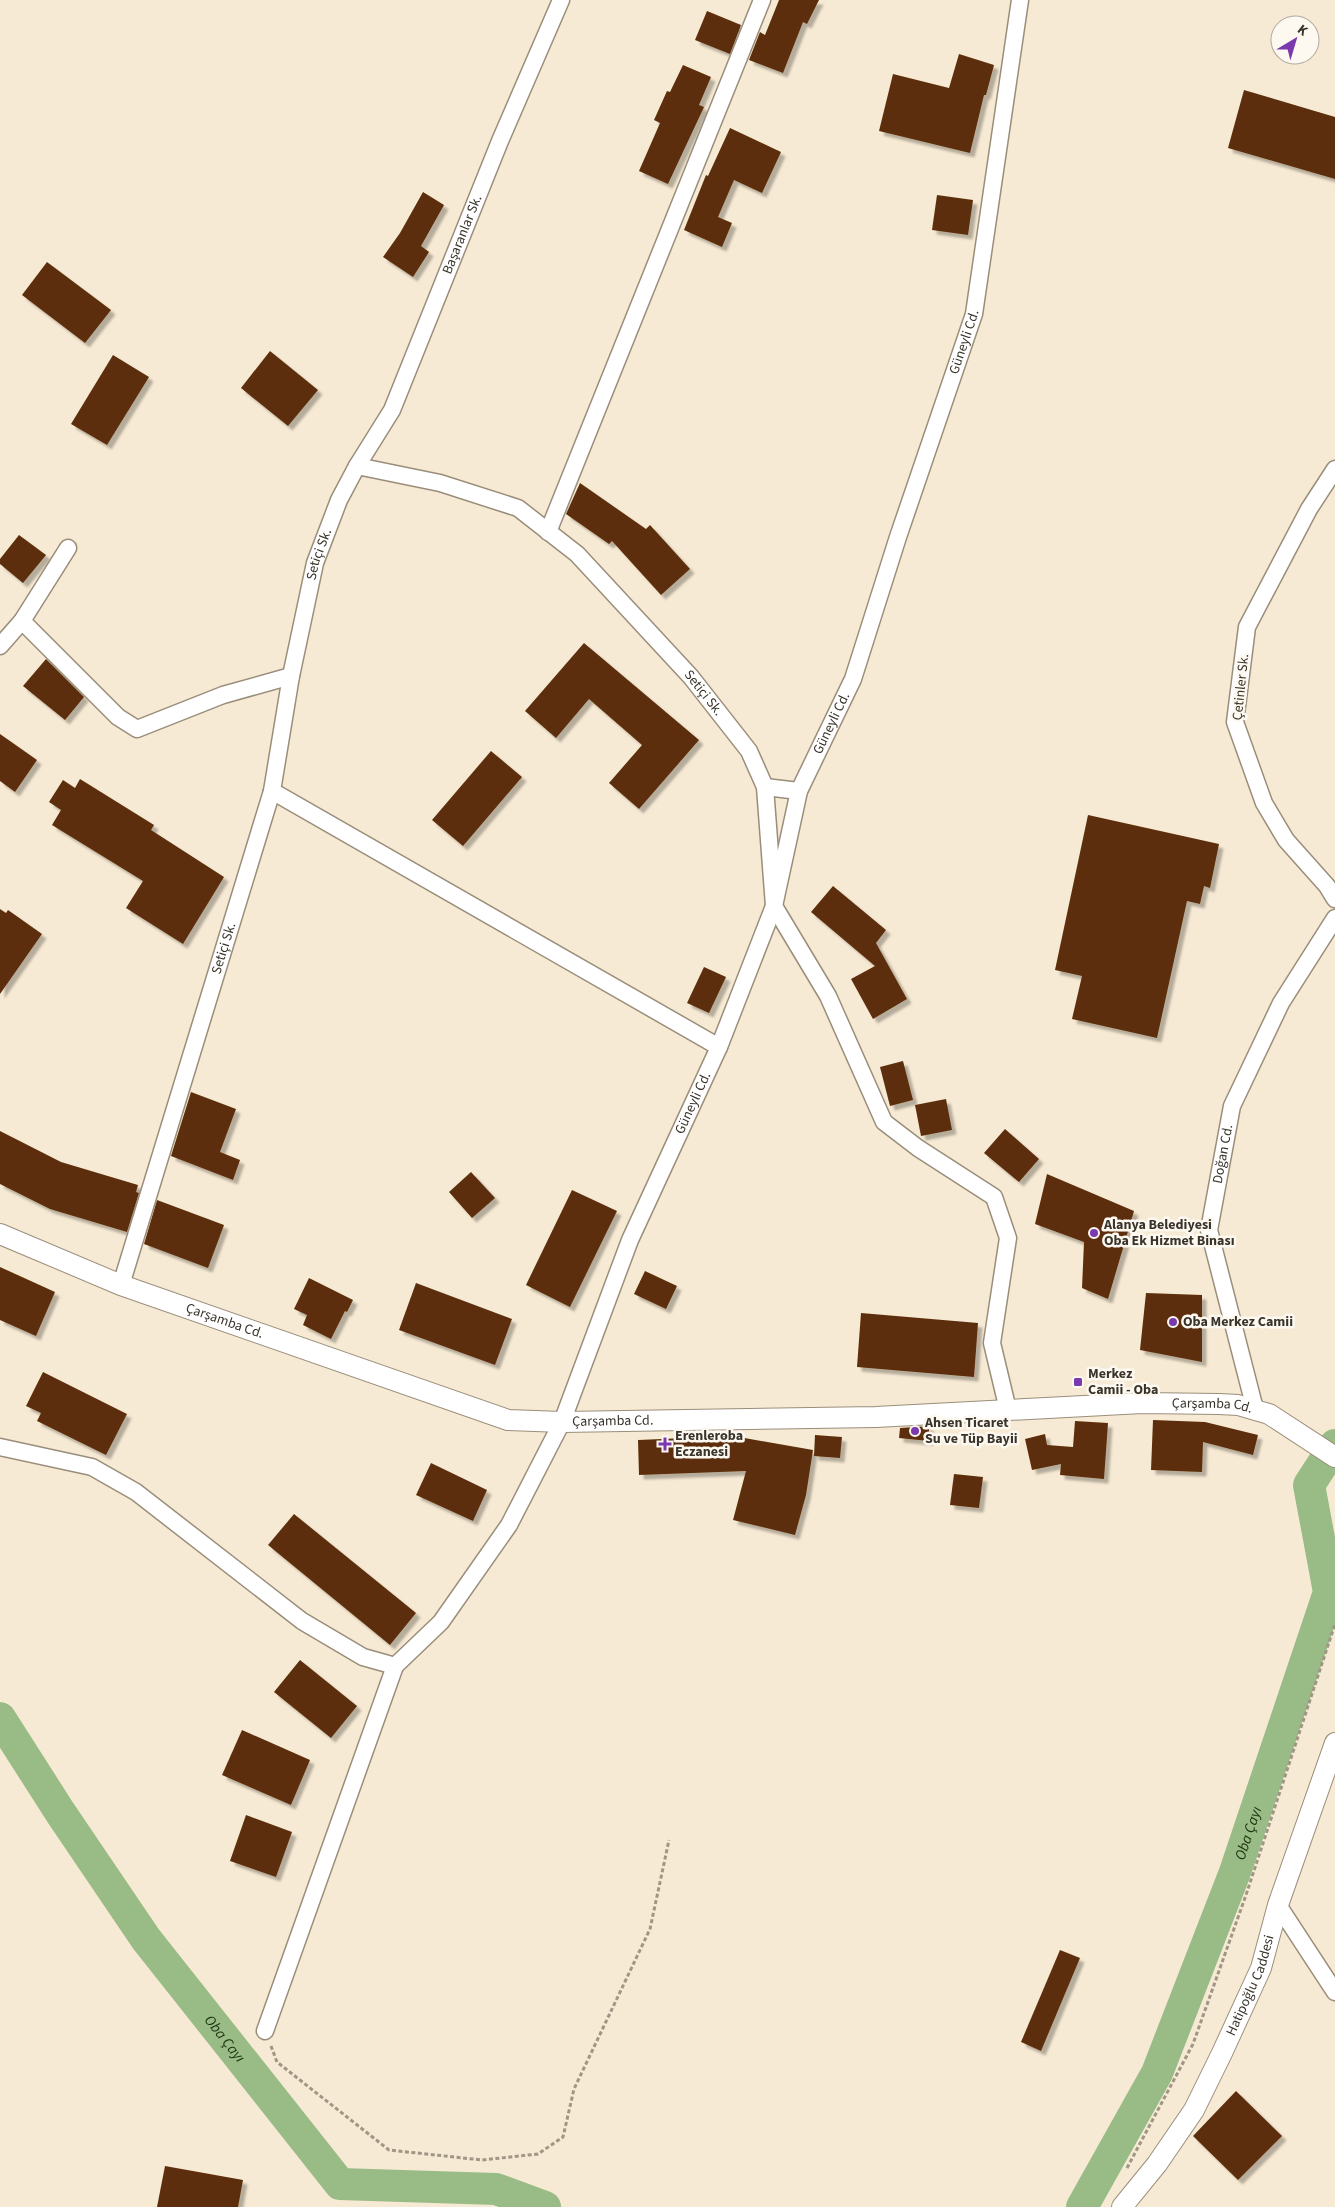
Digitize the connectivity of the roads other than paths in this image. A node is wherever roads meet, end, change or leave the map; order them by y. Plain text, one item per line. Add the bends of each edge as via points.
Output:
1 (561, 0) edge
2 (762, 0) edge
3 (1020, 0) edge
4 (358, 466) junction
5 (1335, 469) edge
6 (548, 532) junction
7 (68, 548) dead end
8 (22, 621) junction
9 (0, 646) edge
10 (291, 676) junction
11 (765, 787) junction
12 (272, 791) junction
13 (798, 791) junction
14 (1335, 898) edge
15 (774, 906) junction
16 (1335, 918) edge
17 (719, 1047) junction
18 (0, 1234) edge
19 (121, 1285) junction
20 (1255, 1409) junction
21 (1008, 1410) junction
22 (562, 1422) junction
23 (0, 1447) edge
24 (1335, 1457) edge
25 (395, 1666) junction
26 (1335, 1742) edge
27 (1278, 1905) junction
28 (1335, 1992) edge
29 (265, 2031) road end
30 (1122, 2207) edge

1 - 4 street, Başaranlar Sk. via 500,141 392,410
2 - 6 street
3 - 13 street, Güneyli Cd. via 974,314 853,679
4 - 6 street, Setiçi Sk. via 440,483 518,508
4 - 10 street, Setiçi Sk. via 339,500 315,563
5 - 14 street, Çetinler Sk. via 1309,509 1247,627 1235,722 1264,803 1286,840
6 - 11 street, Setiçi Sk. via 576,554 691,677 749,751
7 - 8 street
8 - 9 street
8 - 10 street via 118,717 137,728 223,695
10 - 12 street, Setiçi Sk.
11 - 13 street
11 - 15 street, Setiçi Sk.
12 - 17 street
12 - 19 street, Setiçi Sk.
13 - 15 street, Güneyli Cd.
15 - 17 street, Güneyli Cd.
15 - 21 street via 828,996 884,1122 994,1197 1008,1238 992,1344
16 - 20 street, Doğan Cd. via 1281,1003 1232,1106 1208,1230
17 - 22 street, Güneyli Cd. via 630,1240
18 - 19 street, Çarşamba Cd.
19 - 22 street, Çarşamba Cd. via 508,1420
20 - 21 street, Çarşamba Cd. via 1238,1405 1142,1403
20 - 24 street, Çarşamba Cd. via 1284,1423
21 - 22 street, Çarşamba Cd. via 876,1418
22 - 25 street, Güneyli Cd. via 509,1525 441,1622
23 - 25 street via 92,1467 136,1492 302,1621 363,1657
25 - 29 street
26 - 27 street, Hatipoğlu Caddesi
27 - 28 street
27 - 30 street, Hatipoğlu Caddesi via 1261,1968 1194,2110

